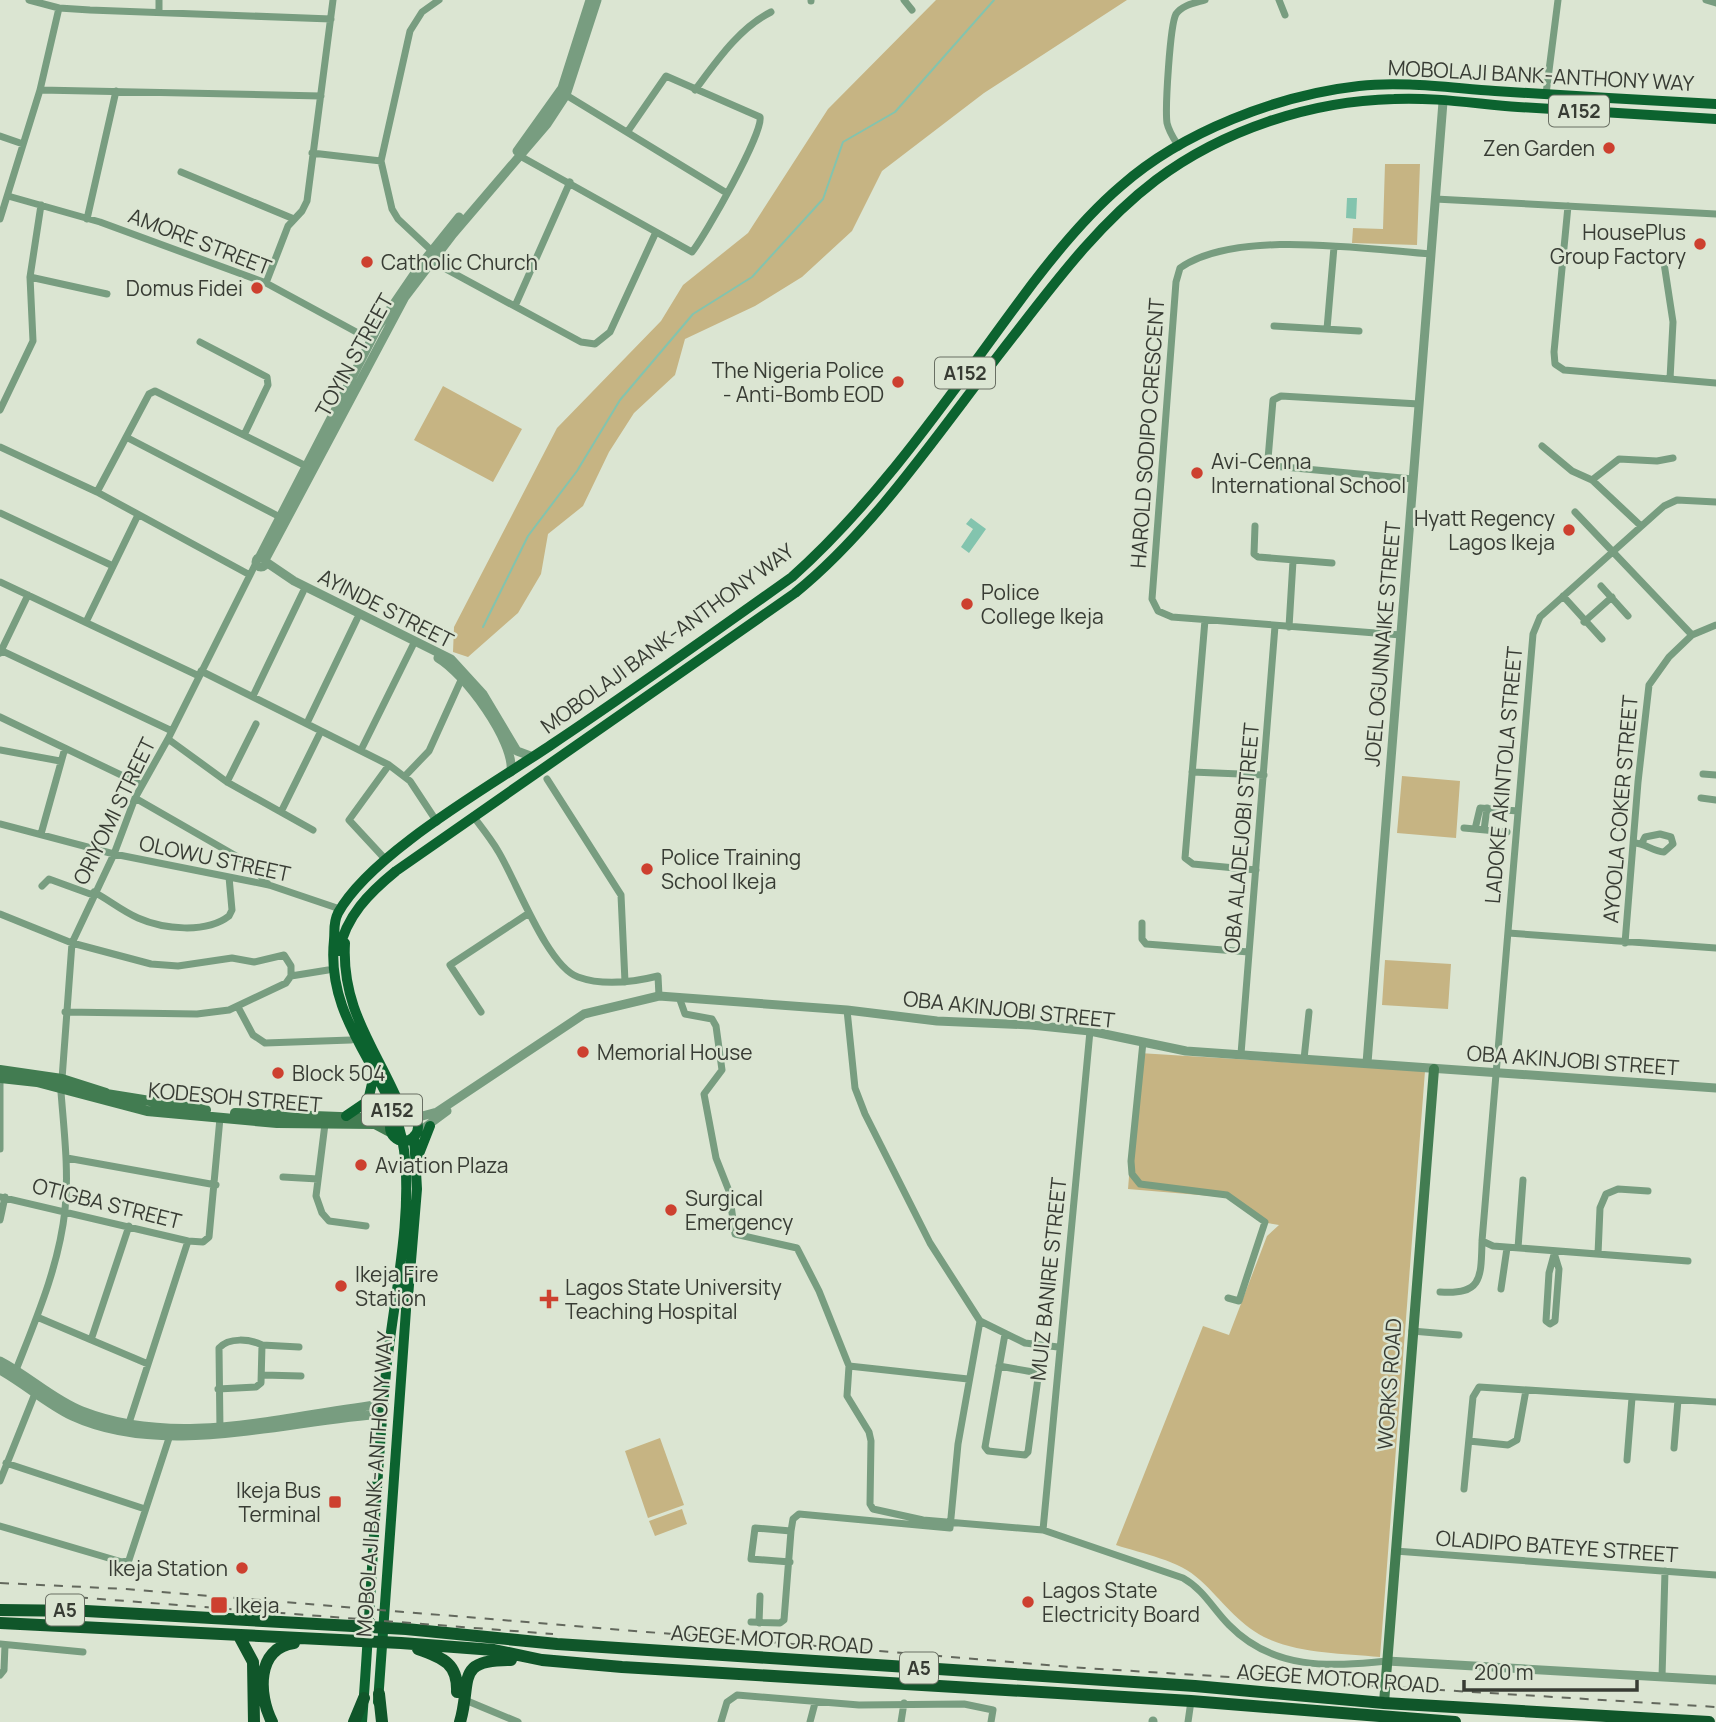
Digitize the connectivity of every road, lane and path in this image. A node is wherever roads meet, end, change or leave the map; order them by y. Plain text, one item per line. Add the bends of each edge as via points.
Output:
1 (29, 0) edge
2 (159, 0) edge
3 (333, 0) edge
4 (439, 0) edge
5 (590, 0) edge
6 (597, 0) edge
7 (904, 0) edge
8 (1205, 0) edge
9 (1279, 0) edge
10 (1558, 0) edge
11 (1706, 0) edge
12 (1716, 3) edge
13 (59, 8) junction
14 (912, 10) dead end
15 (159, 12) junction
16 (771, 12) dead end
17 (1284, 15) dead end
18 (331, 19) junction
19 (40, 90) junction
20 (695, 90) junction
21 (116, 91) junction
22 (1546, 94) junction
23 (566, 95) junction
24 (321, 96) junction
25 (1443, 102) junction
26 (1716, 104) edge
27 (1716, 119) edge
28 (628, 131) junction
29 (0, 136) edge
30 (23, 144) junction
31 (1179, 147) junction
32 (312, 153) junction
33 (520, 156) junction
34 (382, 161) junction
35 (181, 172) dead end
36 (570, 182) junction
37 (725, 192) junction
38 (8, 196) junction
39 (1435, 200) junction
40 (41, 205) junction
41 (1568, 205) junction
42 (1716, 214) edge
43 (0, 217) edge
44 (87, 219) junction
45 (294, 219) junction
46 (656, 232) junction
47 (1334, 247) junction
48 (1431, 254) junction
49 (432, 256) junction
50 (1664, 263) dead end
51 (30, 277) junction
52 (266, 283) junction
53 (1027, 292) junction
54 (107, 294) dead end
55 (1041, 302) junction
56 (515, 306) junction
57 (1006, 320) junction
58 (1274, 326) dead end
59 (1019, 329) junction
60 (1327, 329) junction
61 (1359, 331) dead end
62 (371, 340) junction
63 (200, 342) dead end
64 (1670, 379) junction
65 (1716, 383) edge
66 (2, 398) edge
67 (1419, 404) junction
68 (0, 410) edge
69 (245, 433) junction
70 (126, 437) junction
71 (1542, 446) dead end
72 (0, 447) edge
73 (1673, 457) dead end
74 (306, 466) junction
75 (1413, 479) junction
76 (1592, 480) junction
77 (97, 492) junction
78 (1716, 502) edge
79 (1575, 512) dead end
80 (0, 513) edge
81 (138, 515) junction
82 (278, 516) junction
83 (1255, 526) dead end
84 (1640, 526) junction
85 (1611, 551) junction
86 (1293, 561) junction
87 (1332, 563) dead end
88 (113, 566) junction
89 (258, 566) junction
90 (0, 582) edge
91 (1601, 586) dead end
92 (303, 592) junction
93 (28, 595) junction
94 (1563, 596) junction
95 (1612, 597) junction
96 (1628, 616) dead end
97 (357, 619) junction
98 (1205, 620) junction
99 (86, 622) junction
100 (1584, 622) junction
101 (1716, 625) edge
102 (1275, 626) junction
103 (1289, 626) junction
104 (1401, 635) junction
105 (1692, 635) junction
106 (1602, 639) dead end
107 (413, 645) junction
108 (0, 652) edge
109 (200, 673) junction
110 (462, 678) junction
111 (253, 696) junction
112 (0, 717) edge
113 (307, 723) junction
114 (256, 724) dead end
115 (172, 731) junction
116 (321, 732) junction
117 (169, 739) junction
118 (549, 746) junction
119 (65, 748) junction
120 (0, 750) edge
121 (361, 750) junction
122 (533, 757) junction
123 (556, 758) junction
124 (60, 761) junction
125 (390, 765) junction
126 (511, 772) junction
127 (1192, 772) junction
128 (1703, 774) dead end
129 (1264, 775) junction
130 (1716, 775) edge
131 (405, 776) junction
132 (547, 779) dead end
133 (227, 782) junction
134 (142, 785) junction
135 (135, 798) junction
136 (1701, 798) dead end
137 (1716, 800) edge
138 (1518, 811) junction
139 (281, 812) junction
140 (473, 816) junction
141 (437, 822) junction
142 (0, 824) edge
143 (1464, 828) dead end
144 (313, 830) dead end
145 (1480, 830) junction
146 (1507, 832) dead end
147 (41, 834) junction
148 (114, 854) junction
149 (386, 860) junction
150 (1256, 870) junction
151 (229, 877) junction
152 (269, 885) junction
153 (42, 886) dead end
154 (94, 894) junction
155 (340, 909) junction
156 (529, 912) junction
157 (0, 914) edge
158 (1142, 923) dead end
159 (334, 924) junction
160 (1508, 933) junction
161 (340, 938) junction
162 (72, 943) junction
163 (1625, 943) junction
164 (1716, 948) edge
165 (1249, 952) junction
166 (328, 970) junction
167 (291, 976) junction
168 (625, 982) junction
169 (659, 996) junction
170 (679, 997) junction
171 (238, 1007) junction
172 (847, 1010) junction
173 (65, 1012) junction
174 (481, 1012) dead end
175 (1309, 1012) dead end
176 (594, 1013) junction
177 (1090, 1031) junction
178 (351, 1040) junction
179 (1143, 1042) junction
180 (1241, 1054) junction
181 (1304, 1059) junction
182 (379, 1062) junction
183 (1367, 1063) junction
184 (1434, 1069) junction
185 (1498, 1072) junction
186 (370, 1074) junction
187 (0, 1076) edge
188 (62, 1079) junction
189 (1716, 1088) edge
190 (76, 1090) junction
191 (61, 1092) junction
192 (127, 1099) junction
193 (116, 1105) junction
194 (346, 1116) junction
195 (396, 1116) junction
196 (220, 1118) junction
197 (415, 1118) junction
198 (325, 1124) junction
199 (430, 1126) junction
200 (415, 1135) junction
201 (395, 1136) junction
202 (0, 1149) edge
203 (66, 1158) junction
204 (417, 1160) junction
205 (283, 1177) dead end
206 (318, 1179) junction
207 (1523, 1180) dead end
208 (216, 1185) junction
209 (400, 1188) junction
210 (417, 1189) junction
211 (1648, 1191) dead end
212 (2, 1197) edge
213 (65, 1210) junction
214 (0, 1220) edge
215 (129, 1226) junction
216 (366, 1226) dead end
217 (188, 1241) junction
218 (1482, 1241) junction
219 (1507, 1248) junction
220 (1518, 1248) junction
221 (1555, 1253) junction
222 (1598, 1254) junction
223 (1688, 1261) dead end
224 (1501, 1289) dead end
225 (400, 1290) junction
226 (1440, 1292) dead end
227 (1228, 1298) dead end
228 (393, 1308) junction
229 (406, 1310) junction
230 (37, 1317) junction
231 (980, 1321) junction
232 (1412, 1331) junction
233 (1005, 1334) junction
234 (1460, 1335) dead end
235 (91, 1340) junction
236 (262, 1345) junction
237 (299, 1347) dead end
238 (1058, 1347) junction
239 (0, 1361) edge
240 (148, 1364) junction
241 (849, 1366) junction
242 (999, 1366) junction
243 (0, 1370) edge
244 (16, 1370) junction
245 (263, 1375) junction
246 (301, 1376) dead end
247 (968, 1379) junction
248 (37, 1389) junction
249 (218, 1389) junction
250 (1526, 1390) junction
251 (1632, 1398) junction
252 (1678, 1400) junction
253 (1716, 1402) edge
254 (384, 1409) junction
255 (129, 1423) junction
256 (219, 1430) junction
257 (172, 1431) junction
258 (1469, 1440) junction
259 (1674, 1448) dead end
260 (1627, 1460) dead end
261 (6, 1463) junction
262 (0, 1481) edge
263 (1464, 1489) dead end
264 (145, 1509) junction
265 (951, 1522) junction
266 (0, 1526) edge
267 (1043, 1530) junction
268 (791, 1531) junction
269 (1395, 1551) junction
270 (790, 1562) junction
271 (1665, 1571) junction
272 (1716, 1574) edge
273 (760, 1596) dead end
274 (0, 1609) edge
275 (0, 1623) edge
276 (239, 1636) junction
277 (313, 1641) junction
278 (401, 1643) junction
279 (3, 1644) edge
280 (464, 1648) junction
281 (83, 1652) dead end
282 (542, 1660) junction
283 (1387, 1661) junction
284 (961, 1672) junction
285 (0, 1675) edge
286 (462, 1675) junction
287 (1662, 1676) junction
288 (1716, 1680) edge
289 (960, 1689) junction
290 (379, 1694) junction
291 (364, 1698) junction
292 (465, 1700) junction
293 (1191, 1701) junction
294 (815, 1703) junction
295 (904, 1703) junction
296 (1384, 1703) junction
297 (506, 1720) edge
298 (254, 1722) edge
299 (272, 1722) edge
300 (354, 1722) edge
301 (362, 1722) edge
302 (377, 1722) edge
303 (382, 1722) edge
304 (453, 1722) edge
305 (460, 1722) edge
306 (518, 1722) edge
307 (721, 1722) edge
308 (810, 1722) edge
309 (901, 1722) edge
310 (991, 1722) edge
311 (1188, 1722) edge
312 (1455, 1722) edge
313 (1709, 1722) edge

1 - 13 street
2 - 15 street
3 - 18 street
4 - 34 street via 422,12 410,31
5 - 49 street, TOYIN STREET via 570,67 552,105
6 - 23 street, TOYIN STREET
7 - 14 street
8 - 31 street via 1184,7 1172,30 1167,118
9 - 17 street
10 - 22 street
11 - 12 street
13 - 15 street
13 - 19 street
15 - 18 street
16 - 20 street via 733,42
18 - 24 street
19 - 21 street
19 - 30 street
20 - 28 street via 670,76 663,77
20 - 37 street via 760,117 759,131
21 - 24 street
21 - 44 street
22 - 26 main road, MOBOLAJI BANK-ANTHONY WAY / A152
22 - 31 main road, MOBOLAJI BANK-ANTHONY WAY / A152 via 1396,85 1348,88 1259,109
23 - 28 street
23 - 33 street, TOYIN STREET
24 - 32 street
25 - 27 main road, MOBOLAJI BANK-ANTHONY WAY / A152
25 - 39 street, JOEL OGUNNAIKE STREET
25 - 55 main road, MOBOLAJI BANK-ANTHONY WAY / A152 via 1395,98 1318,108 1220,142 1168,172 1127,204
28 - 37 street
29 - 30 street
30 - 38 street
31 - 53 main road, MOBOLAJI BANK-ANTHONY WAY / A152 via 1115,191
32 - 34 street
32 - 45 street via 307,201
33 - 36 street
33 - 49 street, TOYIN STREET
34 - 49 street via 392,209
35 - 45 street
36 - 46 street
36 - 56 street
37 - 46 street via 692,252
38 - 40 street, AMORE STREET
38 - 43 street
39 - 41 street
39 - 48 street, JOEL OGUNNAIKE STREET
40 - 44 street, AMORE STREET
40 - 51 street
41 - 42 street
41 - 64 street via 1555,364 1564,370
44 - 52 street, AMORE STREET
45 - 52 street
46 - 56 street via 610,332 601,342 581,342
47 - 48 street, HAROLD SODIPO CRESCENT
47 - 60 street
47 - 98 street, HAROLD SODIPO CRESCENT via 1241,247 1193,259 1180,268 1152,599 1158,611 1172,617
48 - 67 street, JOEL OGUNNAIKE STREET
49 - 56 street
49 - 62 street, TOYIN STREET via 399,293
49 - 89 street, TOYIN STREET via 384,332
50 - 64 street via 1673,322
51 - 54 street
51 - 66 street via 33,341
52 - 62 street, AMORE STREET
53 - 55 main road via 1027,309
53 - 57 main road, MOBOLAJI BANK-ANTHONY WAY / A152
55 - 59 main road, MOBOLAJI BANK-ANTHONY WAY / A152
57 - 59 main road via 1023,311
57 - 118 main road, MOBOLAJI BANK-ANTHONY WAY / A152 via 880,483 815,556 792,577
58 - 60 street
59 - 123 main road, MOBOLAJI BANK-ANTHONY WAY / A152 via 870,518 821,571 789,598
60 - 61 street
62 - 74 street, TOYIN STREET
63 - 69 street via 267,377 268,385
64 - 65 street
66 - 68 street
67 - 75 street, JOEL OGUNNAIKE STREET
67 - 75 street via 1280,396 1271,408 1268,459 1273,466
69 - 70 street via 155,391
69 - 74 street
70 - 77 street
70 - 82 street
71 - 76 street via 1572,471
72 - 77 street
73 - 76 street via 1619,459
74 - 82 street, TOYIN STREET
75 - 104 street, JOEL OGUNNAIKE STREET
76 - 84 street
77 - 81 street
78 - 84 street, LADOKE AKINTOLA STREET via 1670,502
79 - 85 street
80 - 88 street
81 - 88 street
81 - 89 street
82 - 89 street, TOYIN STREET
83 - 86 street via 1254,554
84 - 85 street, LADOKE AKINTOLA STREET
85 - 94 street, LADOKE AKINTOLA STREET
85 - 105 street
86 - 87 street
86 - 103 street
88 - 99 street
89 - 92 street, AYINDE STREET
89 - 109 street, ORIYOMI STREET
89 - 122 street, AYINDE STREET via 451,659 483,694 517,751
90 - 93 street
91 - 95 street
92 - 97 street, AYINDE STREET
92 - 111 street
93 - 99 street
93 - 108 street
94 - 100 street
94 - 138 street, LADOKE AKINTOLA STREET via 1540,617 1531,643
95 - 96 street
95 - 100 street
97 - 107 street, AYINDE STREET
97 - 113 street
98 - 102 street, HAROLD SODIPO CRESCENT
98 - 127 street
99 - 109 street
100 - 106 street
101 - 105 street, AYOOLA COKER STREET
102 - 103 street, HAROLD SODIPO CRESCENT
102 - 129 street, OBA ALADEJOBI STREET
103 - 104 street, HAROLD SODIPO CRESCENT
104 - 183 street, JOEL OGUNNAIKE STREET
105 - 163 street, AYOOLA COKER STREET via 1649,685 1638,843
107 - 110 street, AYINDE STREET
107 - 121 street
108 - 115 street
109 - 111 street
109 - 115 street, ORIYOMI STREET
110 - 126 street, AYINDE STREET via 481,700 511,760
110 - 131 street via 429,751
111 - 113 street
112 - 119 street
113 - 116 street
114 - 133 street
115 - 117 street, ORIYOMI STREET
116 - 121 street
116 - 139 street
117 - 133 street
117 - 134 street, ORIYOMI STREET
118 - 122 main road, MOBOLAJI BANK-ANTHONY WAY / A152
118 - 123 main road
119 - 124 street
119 - 134 street
120 - 124 street
121 - 125 street
122 - 126 main road, MOBOLAJI BANK-ANTHONY WAY / A152
123 - 140 main road, MOBOLAJI BANK-ANTHONY WAY / A152
124 - 147 street
125 - 131 street
125 - 149 street via 349,820
126 - 141 main road, MOBOLAJI BANK-ANTHONY WAY / A152
127 - 129 street
127 - 150 street via 1185,858 1193,864
128 - 130 street
129 - 150 street, OBA ALADEJOBI STREET
131 - 141 street
132 - 168 street via 621,895
133 - 139 street
134 - 135 street, ORIYOMI STREET
135 - 148 street, ORIYOMI STREET
135 - 152 street via 250,864
136 - 137 street
138 - 145 street via 1487,808
138 - 160 street, LADOKE AKINTOLA STREET
139 - 144 street
140 - 156 street via 499,852
140 - 161 main road, MOBOLAJI BANK-ANTHONY WAY / A152 via 378,885
141 - 149 main road, MOBOLAJI BANK-ANTHONY WAY / A152
142 - 147 street, OLOWU STREET
143 - 145 street
145 - 146 street
147 - 148 street, OLOWU STREET
148 - 151 street, OLOWU STREET
148 - 154 street, ORIYOMI STREET
149 - 155 main road, MOBOLAJI BANK-ANTHONY WAY / A152
150 - 165 street, OBA ALADEJOBI STREET
151 - 152 street, OLOWU STREET
151 - 154 street via 229,916 196,926 177,927 138,918
152 - 155 street, OLOWU STREET
153 - 154 street via 56,879
154 - 162 street, ORIYOMI STREET
155 - 159 main road, MOBOLAJI BANK-ANTHONY WAY / A152
156 - 168 street via 570,973
156 - 174 street via 450,965
157 - 162 street
158 - 165 street via 1146,944
159 - 161 main road, MOBOLAJI BANK-ANTHONY WAY / A152
159 - 166 main road
160 - 163 street
160 - 185 street, LADOKE AKINTOLA STREET
161 - 182 main road via 348,995
161 - 225 main road, MOBOLAJI BANK-ANTHONY WAY / A152 via 332,975 338,998 386,1095 404,1151
162 - 167 street via 151,964 178,966 223,958 254,962 278,955 289,959
162 - 173 street, ORIYOMI STREET
163 - 164 street
165 - 180 street, OBA ALADEJOBI STREET
166 - 167 street
166 - 178 main road
167 - 171 street via 286,983
168 - 169 street via 659,976
169 - 170 street, OBA AKINJOBI STREET
169 - 176 street, OBA AKINJOBI STREET
170 - 172 street, OBA AKINJOBI STREET
170 - 241 street via 685,1013 712,1019 716,1026 722,1070 704,1094 736,1234 797,1248
171 - 173 street via 197,1014
171 - 178 street via 253,1035 265,1043
172 - 177 street, OBA AKINJOBI STREET
172 - 231 street via 850,1065 864,1114 914,1214
173 - 188 street, ORIYOMI STREET
175 - 181 street
176 - 197 street, OBA AKINJOBI STREET via 574,1020 437,1112
176 - 199 street
177 - 179 street, OBA AKINJOBI STREET
177 - 238 street, MUIZ BANIRE STREET
178 - 186 main road
179 - 180 street, OBA AKINJOBI STREET via 1186,1051
179 - 227 street via 1132,1174 1148,1186 1227,1195 1265,1222 1239,1301
180 - 181 street, OBA AKINJOBI STREET
181 - 183 street, OBA AKINJOBI STREET
182 - 186 main road
182 - 195 main road
183 - 184 street, OBA AKINJOBI STREET
184 - 185 street, OBA AKINJOBI STREET
184 - 232 main road, WORKS ROAD
185 - 189 street, OBA AKINJOBI STREET
185 - 218 street, LADOKE AKINTOLA STREET
186 - 194 main road via 368,1101
186 - 195 main road
187 - 188 main road
187 - 190 main road via 36,1078
187 - 191 main road
187 - 202 street
188 - 192 main road
190 - 192 main road, KODESOH STREET
190 - 193 main road, KODESOH STREET
191 - 193 main road
191 - 203 street
192 - 194 main road, KODESOH STREET via 193,1110
193 - 196 main road, KODESOH STREET
194 - 195 main road, KODESOH STREET
195 - 197 main road
195 - 201 main road
196 - 198 main road, KODESOH STREET
196 - 208 street, OTIGBA STREET
197 - 200 main road
198 - 201 main road, KODESOH STREET via 375,1124
198 - 206 street
199 - 200 street
199 - 204 main road
200 - 201 main road via 407,1140
200 - 204 main road
201 - 209 main road
203 - 208 street
203 - 213 street
204 - 210 main road
205 - 206 street
206 - 216 street via 318,1204 329,1221
207 - 220 street
208 - 217 street, OTIGBA STREET via 209,1237 203,1242
209 - 210 main road via 411,1184
209 - 228 main road
210 - 229 main road
211 - 222 street via 1618,1189 1606,1194 1600,1208
212 - 213 street, OTIGBA STREET
212 - 214 street
213 - 215 street, OTIGBA STREET
213 - 230 street
215 - 217 street, OTIGBA STREET
215 - 235 street
217 - 240 street
218 - 219 street
218 - 226 street, LADOKE AKINTOLA STREET via 1480,1272 1472,1286 1464,1293
219 - 220 street
219 - 224 street
220 - 221 street
221 - 221 street via 1559,1275 1555,1321 1550,1324 1546,1321 1549,1273
221 - 222 street
222 - 223 street
225 - 228 main road, MOBOLAJI BANK-ANTHONY WAY / A152
225 - 229 main road, MOBOLAJI BANK-ANTHONY WAY / A152
228 - 254 main road, MOBOLAJI BANK-ANTHONY WAY / A152
229 - 290 main road, MOBOLAJI BANK-ANTHONY WAY / A152
230 - 235 street
230 - 244 street
231 - 233 street
231 - 247 street
232 - 234 street
232 - 269 main road, WORKS ROAD
233 - 238 street via 1036,1346
233 - 242 street
235 - 240 street
236 - 237 street
236 - 245 street
236 - 249 street via 247,1340 221,1344
238 - 267 street, MUIZ BANIRE STREET
239 - 244 street
240 - 255 street
241 - 247 street
241 - 265 street via 847,1396 871,1441 873,1509
242 - 242 street via 985,1447 1024,1455 1038,1378 1033,1372
243 - 248 street
244 - 248 street
245 - 246 street
245 - 249 street via 256,1387
247 - 265 street
248 - 255 street via 99,1417
248 - 257 street via 56,1407 85,1421 119,1429
248 - 261 street
249 - 256 street
250 - 251 street
250 - 258 street via 1517,1440 1508,1445
250 - 258 street via 1479,1387 1472,1397
251 - 252 street
251 - 260 street
252 - 253 street
252 - 259 street
254 - 256 street
254 - 291 main road, MOBOLAJI BANK-ANTHONY WAY / A152
255 - 257 street
256 - 257 street
257 - 264 street
258 - 263 street
261 - 262 street
261 - 264 street
264 - 266 street via 126,1561
265 - 267 street
265 - 268 street via 950,1528 799,1514
267 - 283 street via 1184,1578 1200,1589 1237,1633 1281,1659 1337,1667
268 - 270 street
268 - 270 street via 755,1528 751,1559
269 - 271 street, OLADIPO BATEYE STREET
269 - 283 main road, WORKS ROAD
270 - 273 street via 784,1620 755,1622
271 - 272 street, OLADIPO BATEYE STREET
271 - 287 street
274 - 284 highway, AGEGE MOTOR ROAD / A5 via 406,1629
275 - 276 highway, AGEGE MOTOR ROAD / A5
276 - 277 highway, AGEGE MOTOR ROAD / A5
276 - 298 highway via 253,1662
277 - 278 highway, AGEGE MOTOR ROAD / A5
277 - 299 highway via 279,1646 266,1660 264,1695
278 - 280 highway, AGEGE MOTOR ROAD / A5
278 - 286 highway via 434,1654
279 - 281 street
279 - 285 street
280 - 282 highway, AGEGE MOTOR ROAD / A5
280 - 286 highway
282 - 286 highway via 486,1659
282 - 289 highway, AGEGE MOTOR ROAD / A5
283 - 287 street
283 - 296 main road, WORKS ROAD
284 - 289 highway
284 - 296 highway, AGEGE MOTOR ROAD / A5
286 - 292 highway
286 - 304 highway
287 - 288 street
289 - 293 highway, AGEGE MOTOR ROAD / A5
290 - 302 main road, A152
290 - 303 highway
291 - 300 highway
291 - 301 main road, A152
292 - 297 street
292 - 305 highway
293 - 311 street
293 - 312 highway, AGEGE MOTOR ROAD / A5
294 - 295 street
294 - 307 street via 731,1696
294 - 308 street
295 - 309 street
295 - 310 street via 964,1704 992,1710
296 - 313 highway, AGEGE MOTOR ROAD / A5
297 - 306 street

